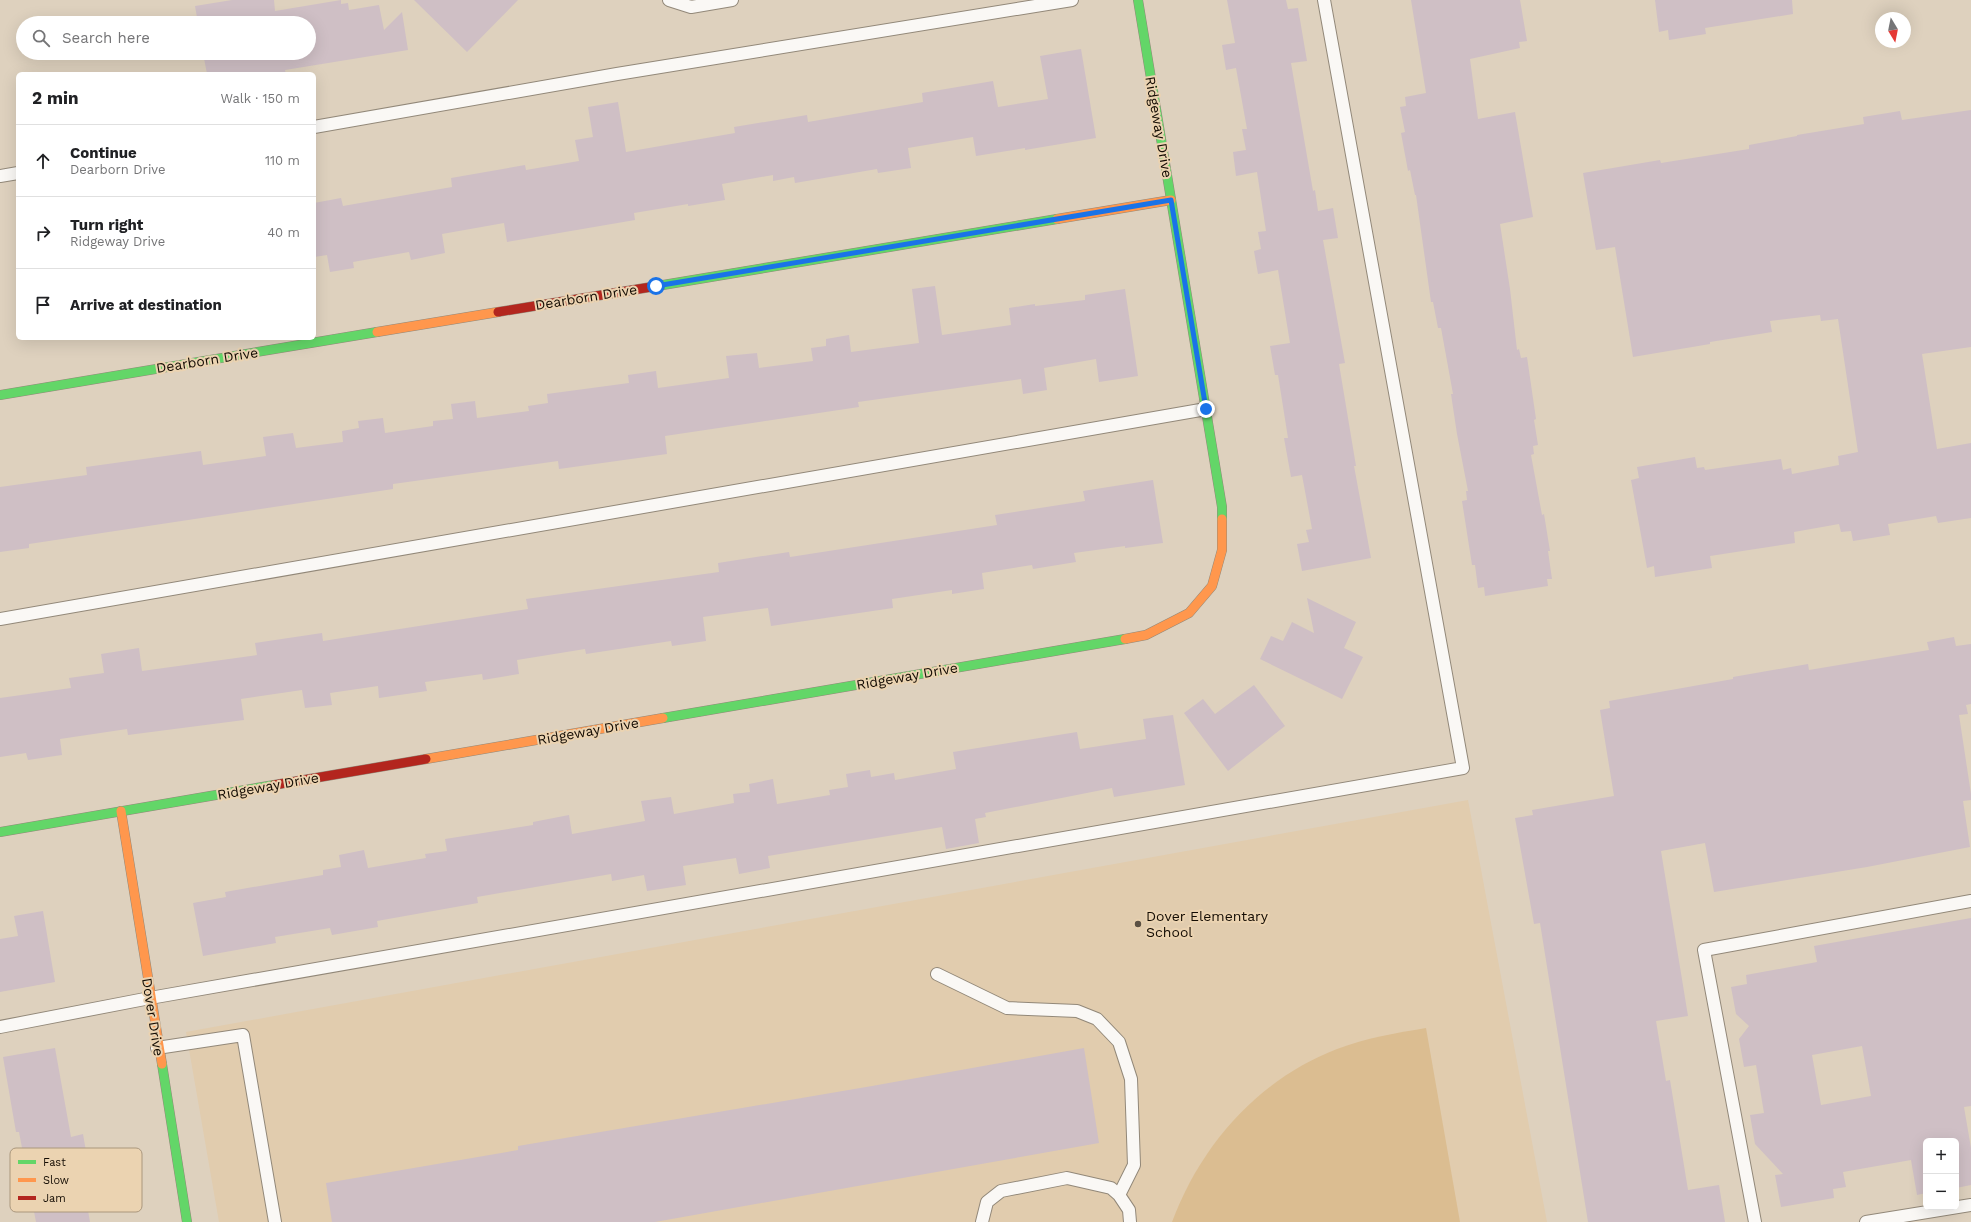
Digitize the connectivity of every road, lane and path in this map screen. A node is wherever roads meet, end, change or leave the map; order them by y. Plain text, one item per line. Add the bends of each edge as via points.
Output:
1 (669, 0) edge
2 (732, 0) edge
3 (1072, 0) edge
4 (1138, 0) edge
5 (1324, 0) edge
6 (316, 127) edge
7 (16, 173) edge
8 (0, 176) edge
9 (1171, 200) junction
10 (0, 395) edge
11 (1206, 409) junction
12 (0, 618) edge
13 (121, 811) junction
14 (0, 832) edge
15 (1971, 901) edge
16 (937, 974) dead end
17 (150, 998) junction
18 (0, 1027) edge
19 (157, 1048) junction
20 (1119, 1195) junction
21 (1971, 1205) edge
22 (187, 1222) edge
23 (275, 1222) edge
24 (982, 1222) edge
25 (1130, 1222) edge
26 (1755, 1222) edge
27 (1866, 1222) edge

1 - 2 lane via 691,7
3 - 6 lane via 617,74
4 - 9 street, Ridgeway Drive
5 - 17 lane via 1463,768
7 - 8 lane
9 - 10 street, Dearborn Drive
9 - 11 street, Ridgeway Drive
11 - 12 lane
11 - 13 street, Ridgeway Drive via 1222,507 1222,550 1212,586 1189,613 1146,635
13 - 14 street, Ridgeway Drive
13 - 17 street, Dover Drive
15 - 26 lane via 1704,950
16 - 20 lane via 1007,1008 1077,1011 1097,1018 1119,1042 1131,1078 1134,1165
17 - 18 lane
17 - 19 street, Dover Drive
19 - 22 street, Dover Drive
19 - 23 lane via 243,1035
20 - 24 lane via 1111,1188 1094,1183 1059,1179 1001,1191 987,1202
20 - 25 lane via 1129,1210
21 - 27 lane

